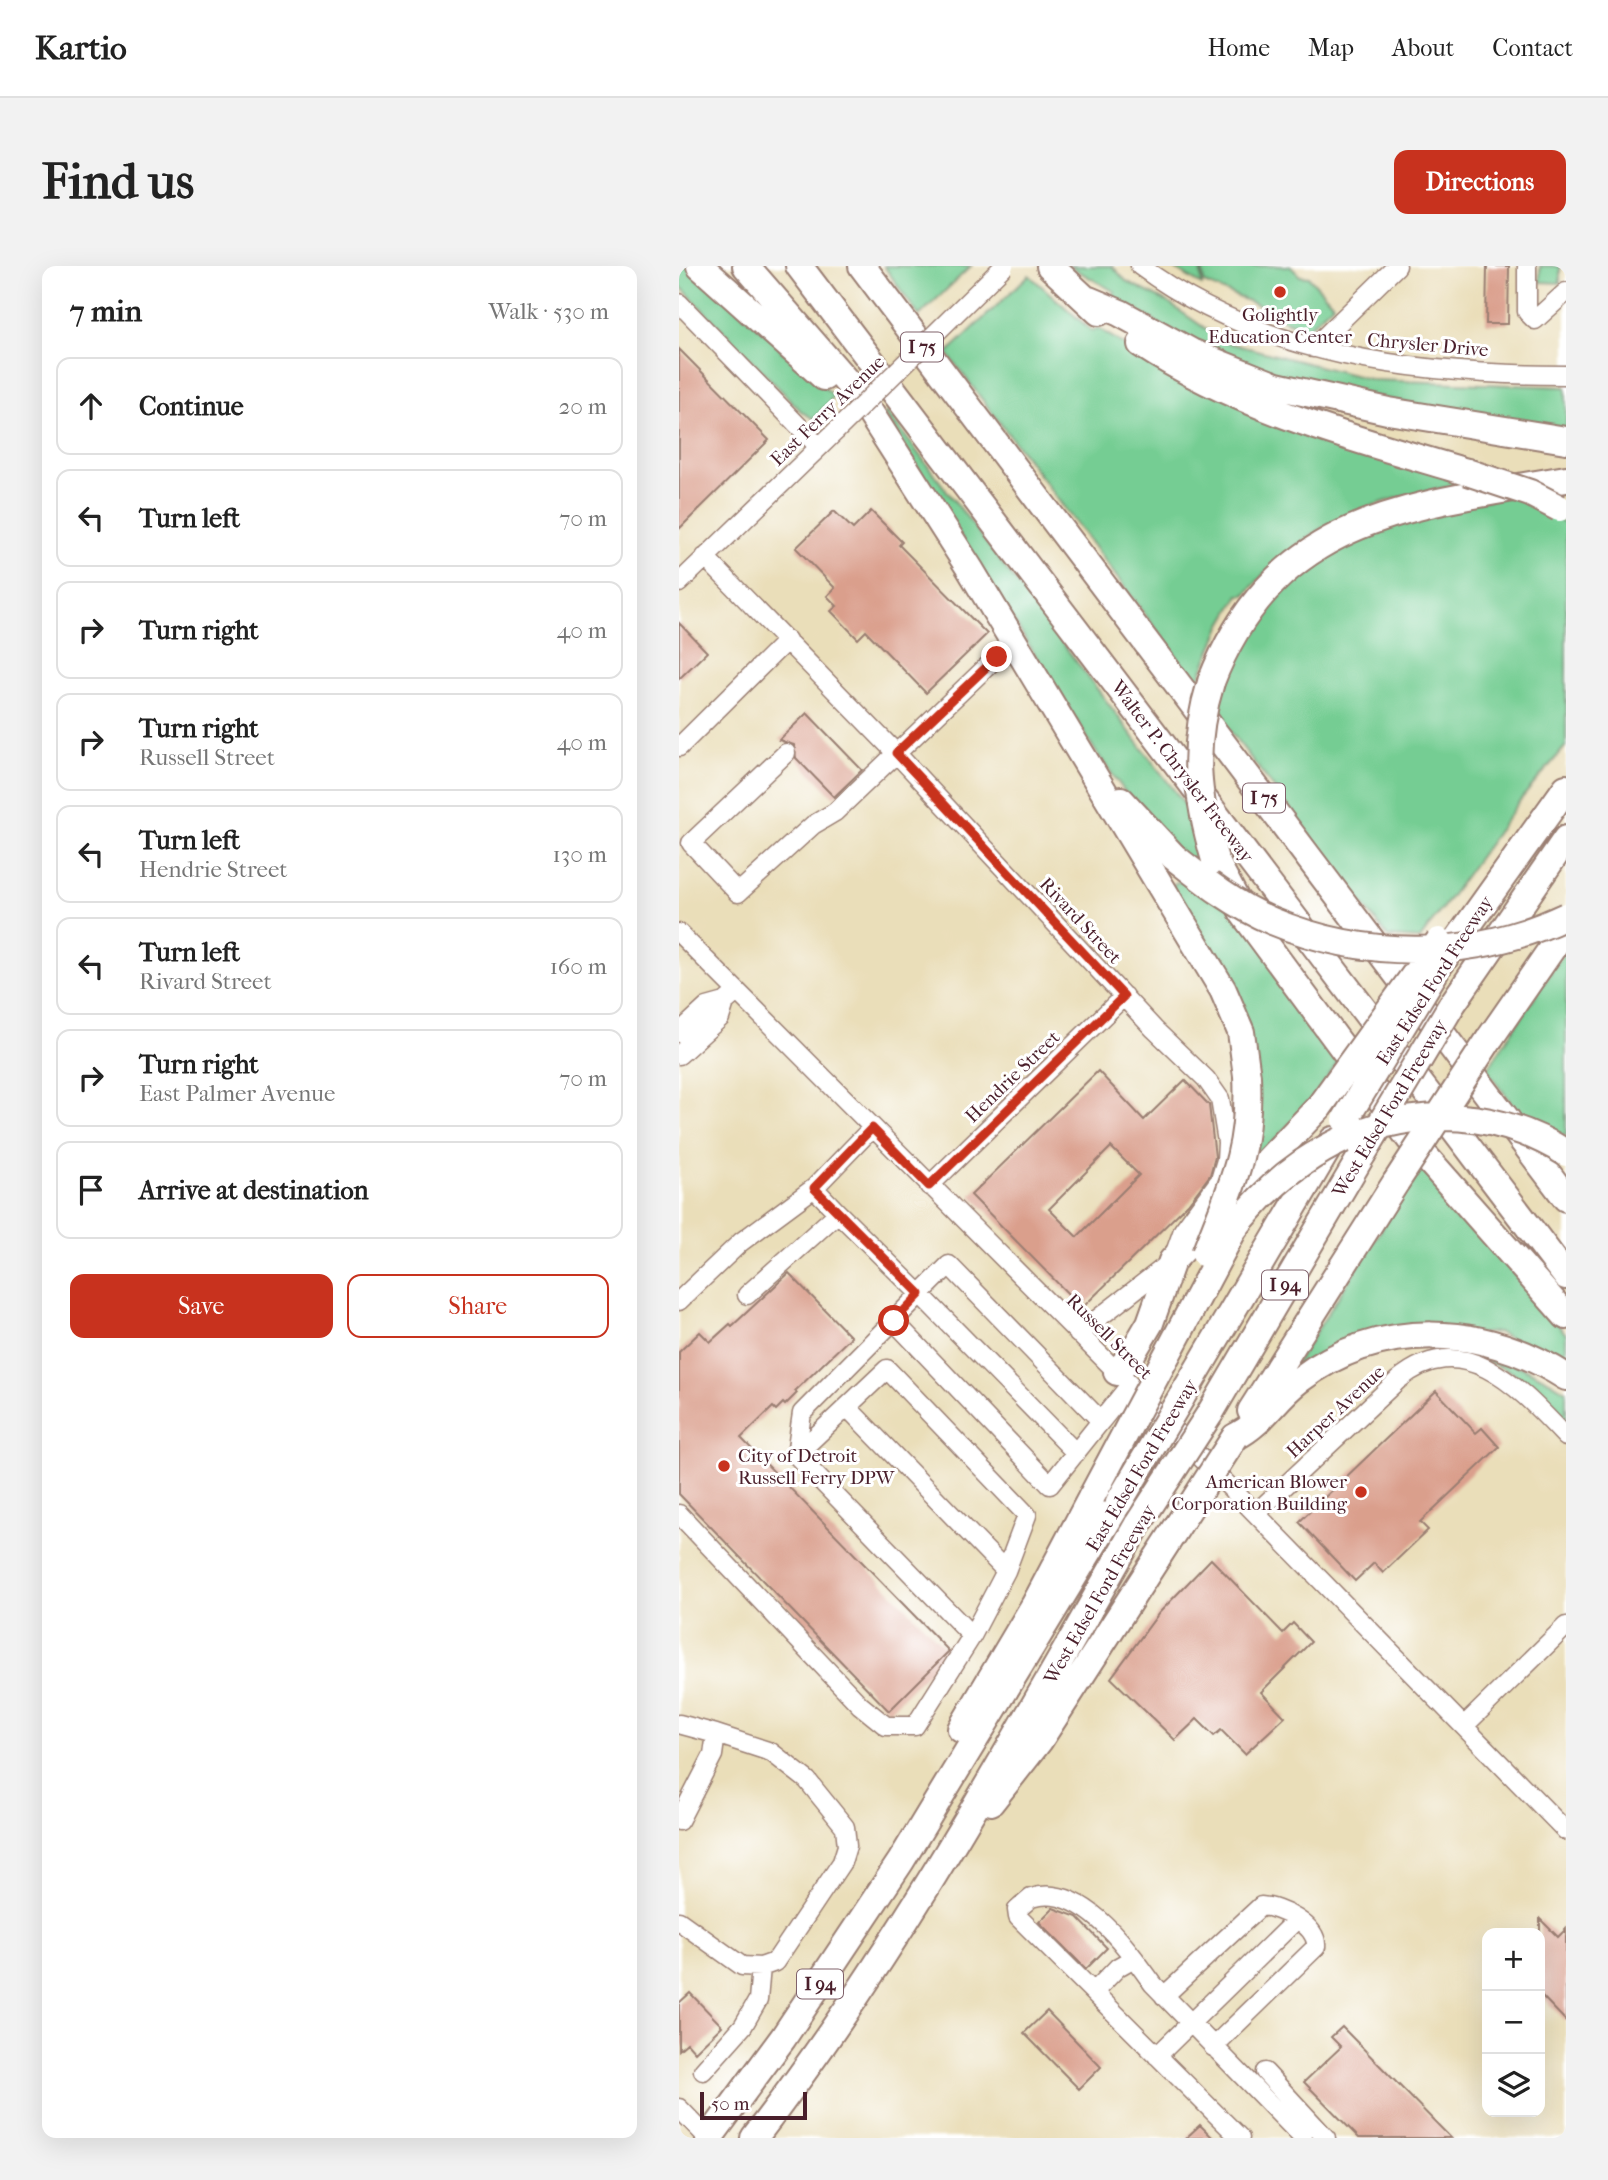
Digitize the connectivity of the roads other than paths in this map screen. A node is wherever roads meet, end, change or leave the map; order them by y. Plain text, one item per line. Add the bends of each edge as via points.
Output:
1 (700, 266) edge
2 (746, 266) edge
3 (799, 266) edge
4 (862, 266) edge
5 (871, 266) edge
6 (1004, 266) edge
7 (1050, 266) edge
8 (1140, 266) edge
9 (1397, 266) edge
10 (1527, 266) edge
11 (1566, 292) edge
12 (884, 295) junction
13 (1089, 300) junction
14 (679, 303) edge
15 (1313, 348) junction
16 (1566, 375) edge
17 (883, 435) junction
18 (1566, 440) edge
19 (819, 447) junction
20 (1566, 479) edge
21 (1562, 511) edge
22 (705, 557) junction
23 (679, 583) edge
24 (786, 640) junction
25 (997, 657) dead end
26 (679, 747) edge
27 (1079, 751) junction
28 (786, 753) dead end
29 (896, 753) junction
30 (1566, 788) edge
31 (1566, 839) edge
32 (1554, 866) edge
33 (1566, 916) edge
34 (1566, 928) edge
35 (679, 933) edge
36 (1440, 952) junction
37 (1124, 996) junction
38 (731, 997) junction
39 (686, 1016) edge
40 (679, 1033) edge
41 (679, 1055) edge
42 (872, 1128) junction
43 (1566, 1153) edge
44 (929, 1186) junction
45 (814, 1188) junction
46 (1566, 1198) edge
47 (838, 1213) junction
48 (1172, 1261) junction
49 (1566, 1276) edge
50 (920, 1294) junction
51 (747, 1295) dead end
52 (679, 1301) edge
53 (1566, 1316) edge
54 (894, 1321) junction
55 (1078, 1334) junction
56 (1162, 1363) junction
57 (1566, 1377) edge
58 (1123, 1378) junction
59 (1278, 1387) junction
60 (848, 1408) junction
61 (1101, 1421) junction
62 (1566, 1437) edge
63 (1076, 1453) junction
64 (796, 1455) junction
65 (1256, 1513) junction
66 (679, 1514) edge
67 (1006, 1571) junction
68 (1566, 1626) edge
69 (972, 1636) junction
70 (679, 1724) edge
71 (1464, 1726) junction
72 (716, 1734) junction
73 (929, 1815) junction
74 (679, 1821) edge
75 (968, 1821) junction
76 (1566, 1831) edge
77 (1296, 1920) junction
78 (679, 1921) edge
79 (1134, 1958) junction
80 (761, 1967) junction
81 (1094, 1992) junction
82 (1164, 1996) junction
83 (1190, 2024) junction
84 (1213, 2047) junction
85 (1157, 2056) junction
86 (703, 2071) dead end
87 (1265, 2072) dead end
88 (679, 2108) edge
89 (708, 2138) edge
90 (754, 2138) edge
91 (1240, 2138) edge
92 (1303, 2138) edge
93 (1326, 2138) edge

1 - 17 highway
2 - 17 highway via 860,397
3 - 49 highway, Walter P. Chrysler Freeway / I 75
4 - 12 highway, I 75
5 - 12 highway
6 - 19 street, East Ferry Avenue, bridge
7 - 13 highway
8 - 15 street, Chrysler Drive via 1212,310
9 - 15 street
10 - 11 street via 1527,312 1535,320
12 - 46 highway, I 75
13 - 18 highway via 1191,352 1276,386 1388,411
13 - 21 highway, bridge via 1109,323 1160,357 1225,391 1316,427 1530,493
14 - 19 street
15 - 16 street, Chrysler Drive via 1394,365
17 - 27 highway
19 - 22 street, East Ferry Avenue
20 - 53 highway, bridge via 1404,509 1357,524 1324,540 1285,571 1223,651 1198,743 1197,778 1215,860 1243,913 1410,1139
22 - 23 street, East Ferry Avenue
22 - 24 street, Rivard Street
24 - 26 street
24 - 29 street, Rivard Street
25 - 29 street
27 - 33 highway, bridge via 1100,769 1131,813 1174,857 1205,882 1271,921 1339,943 1404,951 1478,946 1540,929
27 - 56 highway, bridge via 1223,990 1241,1031 1247,1134
28 - 29 street via 691,843 738,893 813,825 835,812
29 - 37 street, Rivard Street
30 - 36 highway, East Edsel Ford Freeway / I 94 via 1474,916
31 - 32 highway, I 94
32 - 75 highway, West Edsel Ford Freeway / I 94, bridge via 1451,1006 1209,1415 1138,1524
34 - 59 highway, bridge via 1396,1182
35 - 38 street, Russell Street
36 - 48 highway, bridge via 1319,1107
36 - 73 highway, East Edsel Ford Freeway / I 94, bridge via 1181,1398
37 - 44 street, Hendrie Street
37 - 48 street, Rivard Street via 1206,1079 1220,1099 1226,1122 1227,1160 1220,1180 1183,1230
38 - 39 street
38 - 41 street via 720,1018
38 - 42 street, Russell Street
39 - 40 street
42 - 44 street, Russell Street
42 - 45 street
43 - 56 highway, bridge via 1503,1125 1431,1116 1390,1122 1336,1140 1280,1178 1246,1213
44 - 55 street, Russell Street
45 - 47 street
45 - 52 street via 741,1242
47 - 50 street
47 - 51 street
48 - 55 street
48 - 58 highway via 1150,1323
50 - 54 street
50 - 61 street via 949,1265
50 - 63 street
54 - 63 street via 1050,1485
54 - 64 street via 802,1413
55 - 58 street, Russell Street
56 - 73 highway, bridge via 1034,1606 952,1745
57 - 59 highway via 1492,1342 1403,1335 1326,1362
58 - 61 street
58 - 65 street, Russell Street
59 - 75 highway, bridge via 1235,1437 1014,1777
60 - 64 street
60 - 67 street
60 - 67 street via 887,1369 897,1379 1027,1515
61 - 63 street
62 - 65 street, Harper Avenue via 1505,1378 1471,1361 1433,1360 1412,1368
64 - 69 street
65 - 71 street, Russell Street
66 - 69 street via 860,1705 886,1726 915,1726
67 - 69 street
68 - 71 street
70 - 72 street
71 - 76 street, Russell Street
72 - 74 street via 713,1755
72 - 80 street via 771,1752 807,1780 845,1827 847,1846 842,1862 775,1962
73 - 89 highway, East Edsel Ford Freeway / I 94 via 790,2028
75 - 90 highway, West Edsel Ford Freeway / I 94
77 - 82 street via 1261,1906
77 - 83 street
77 - 84 street via 1315,1935 1316,1947
78 - 80 street via 742,1966
79 - 81 street via 1118,1967
79 - 81 street via 1078,1902 1060,1896 1031,1898 1017,1910 1018,1917
79 - 82 street
80 - 86 street via 758,2000 743,2026
81 - 85 street
82 - 83 street
83 - 84 street
83 - 85 street
84 - 92 street
85 - 91 street
87 - 93 street
88 - 89 street

